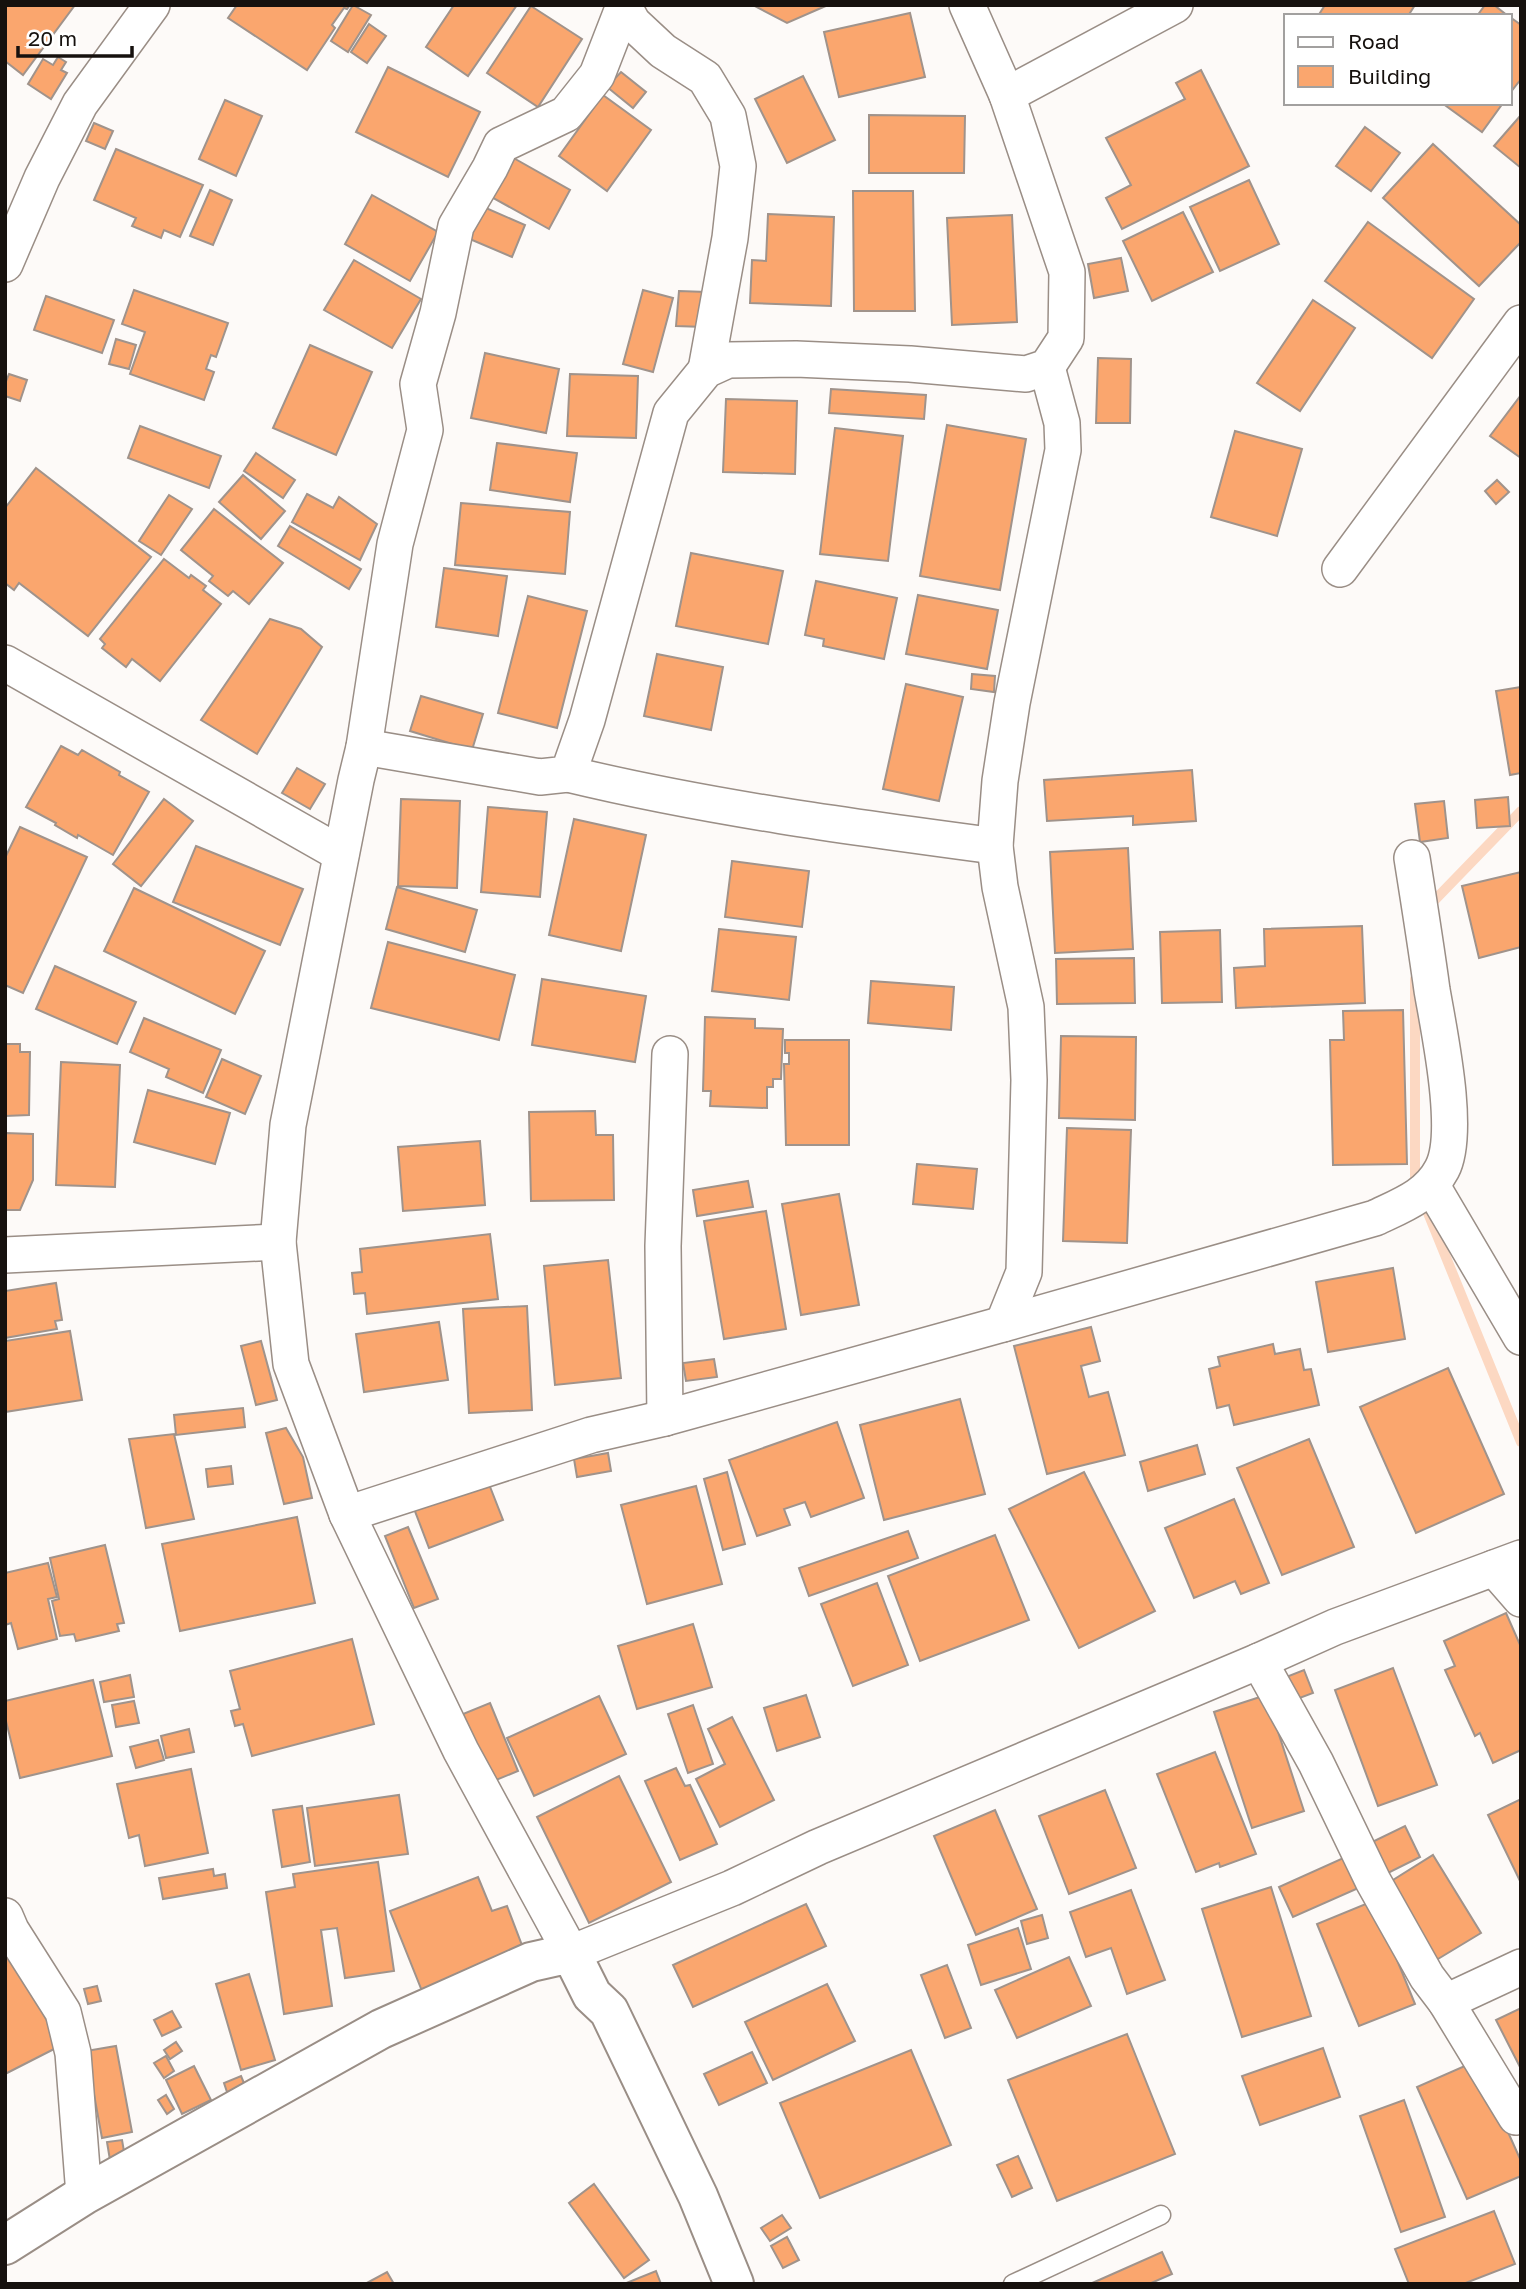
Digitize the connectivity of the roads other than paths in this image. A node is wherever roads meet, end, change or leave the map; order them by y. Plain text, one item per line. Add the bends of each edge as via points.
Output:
1 (152, 5) edge
2 (967, 5) edge
3 (1175, 5) edge
4 (623, 6) edge
5 (1007, 95) junction
6 (5, 264) edge
7 (1521, 323) edge
8 (1047, 367) junction
9 (706, 370) junction
10 (1339, 569) dead end
11 (5, 663) edge
12 (364, 747) junction
13 (568, 774) junction
14 (995, 846) junction
15 (341, 854) junction
16 (1412, 858) dead end
17 (670, 1054) dead end
18 (1432, 1186) junction
19 (278, 1242) junction
20 (5, 1255) edge
21 (1003, 1324) junction
22 (1521, 1338) edge
23 (665, 1418) junction
24 (347, 1514) junction
25 (1508, 1563) edge
26 (1521, 1600) edge
27 (1259, 1661) junction
28 (5, 1916) edge
29 (571, 1953) junction
30 (1521, 1967) edge
31 (1446, 2002) junction
32 (1516, 2117) dead end
33 (84, 2195) junction
34 (1161, 2215) dead end
35 (5, 2245) edge
36 (734, 2284) edge
37 (1013, 2284) edge

1 - 6 street via 80,104
2 - 5 street
3 - 5 street
4 - 9 street via 633,23 663,51 705,78 728,116 738,166
4 - 12 street via 597,75 566,114 501,145 456,226 418,384 425,430 395,544
5 - 8 street via 1067,272 1066,338
7 - 10 street
8 - 9 street via 1026,374 796,359 728,360
8 - 14 street via 1062,423 1063,450 1012,703
9 - 13 street via 671,412
11 - 15 street
12 - 13 street via 540,777
12 - 15 street
13 - 14 street via 648,794 789,818
14 - 21 street via 1026,1007 1029,1080 1024,1272
15 - 19 street via 288,1125
16 - 18 street via 1448,1087 1448,1145 1444,1165
17 - 23 street via 663,1246
18 - 21 street via 1410,1202 1375,1217
18 - 22 street
19 - 20 street
19 - 24 street via 291,1364
21 - 23 street
23 - 24 street via 591,1435
24 - 29 street via 461,1751
25 - 26 street
25 - 27 street via 1335,1627
27 - 29 street
27 - 31 street via 1316,1763 1373,1881
28 - 33 street via 63,2012 74,2053
29 - 33 street via 531,1962 381,2029
29 - 36 street via 592,1995 609,2011 698,2196
30 - 31 street
31 - 32 street
33 - 35 street
34 - 37 lane

